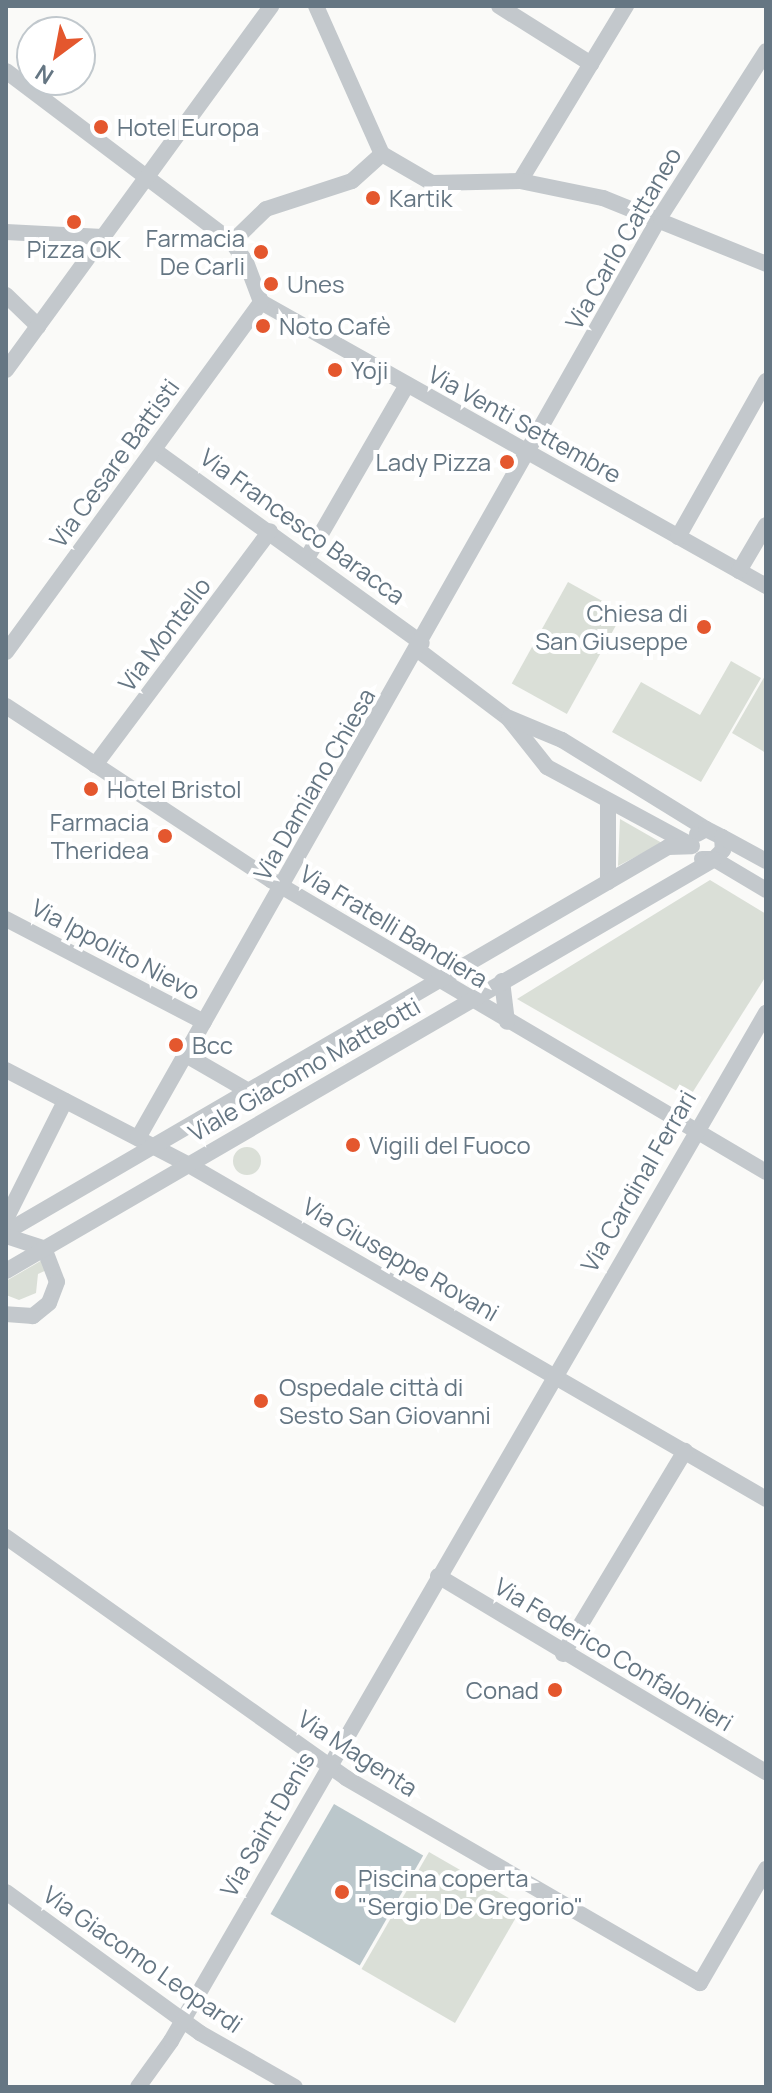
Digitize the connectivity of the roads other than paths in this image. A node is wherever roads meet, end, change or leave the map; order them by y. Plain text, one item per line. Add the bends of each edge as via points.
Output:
1 (271, 6) edge
2 (316, 6) edge
3 (499, 6) edge
4 (626, 6) edge
5 (766, 51) edge
6 (591, 64) junction
7 (6, 71) edge
8 (382, 154) junction
9 (144, 180) junction
10 (520, 181) junction
11 (660, 217) junction
12 (6, 232) edge
13 (103, 237) junction
14 (232, 242) junction
15 (766, 264) edge
16 (6, 295) edge
17 (261, 302) junction
18 (38, 326) junction
19 (6, 370) edge
20 (766, 381) edge
21 (407, 385) junction
22 (154, 450) junction
23 (528, 452) junction
24 (766, 525) edge
25 (270, 531) junction
26 (678, 537) junction
27 (307, 558) junction
28 (739, 571) junction
29 (766, 586) edge
30 (420, 647) junction
31 (6, 652) edge
32 (6, 706) edge
33 (508, 718) junction
34 (95, 765) junction
35 (608, 802) junction
36 (714, 833) junction
37 (692, 846) junction
38 (713, 860) junction
39 (766, 861) edge
40 (608, 882) junction
41 (282, 887) junction
42 (766, 890) edge
43 (6, 919) edge
44 (439, 981) junction
45 (502, 981) junction
46 (469, 1000) junction
47 (766, 1013) edge
48 (204, 1022) junction
49 (507, 1022) junction
50 (186, 1055) junction
51 (6, 1070) edge
52 (250, 1092) junction
53 (65, 1101) junction
54 (694, 1130) junction
55 (138, 1138) junction
56 (156, 1147) junction
57 (189, 1165) junction
58 (766, 1172) edge
59 (6, 1219) edge
60 (6, 1234) edge
61 (44, 1248) junction
62 (6, 1271) edge
63 (6, 1314) edge
64 (555, 1375) junction
65 (685, 1451) junction
66 (766, 1499) edge
67 (6, 1537) edge
68 (438, 1576) junction
69 (563, 1654) junction
70 (328, 1766) junction
71 (766, 1772) edge
72 (766, 1869) edge
73 (6, 1892) edge
74 (183, 2020) junction
75 (138, 2087) edge
76 (295, 2087) edge

1 - 9 street
2 - 8 street
3 - 6 street
4 - 6 street
5 - 11 street, Via Carlo Cattaneo
6 - 10 street
7 - 9 street
8 - 10 street via 432,183
8 - 14 street via 352,181 266,209
9 - 13 street
9 - 14 street
10 - 11 street via 588,194
11 - 15 street
11 - 23 street, Via Carlo Cattaneo
12 - 13 street
13 - 18 street
14 - 17 street
16 - 18 street
17 - 21 street, Via Venti Settembre
17 - 22 street, Via Cesare Battisti
18 - 19 street
20 - 26 street
21 - 23 street, Via Venti Settembre
21 - 27 street
22 - 25 street, Via Francesco Baracca
22 - 31 street, Via Cesare Battisti
23 - 26 street, Via Venti Settembre
23 - 30 street, Via Damiano Chiesa
24 - 28 street
25 - 27 street, Via Francesco Baracca
25 - 34 street, Via Montello
26 - 28 street, Via Venti Settembre
27 - 30 street, Via Francesco Baracca
28 - 29 street, Via Venti Settembre
30 - 33 street, Via Francesco Baracca
30 - 41 street, Via Damiano Chiesa
32 - 34 street, Via Fratelli Bandiera
33 - 35 street, Via Francesco Baracca via 547,767
33 - 36 street, Via Francesco Baracca via 562,740
34 - 41 street, Via Fratelli Bandiera
35 - 37 street, Via Francesco Baracca
35 - 40 street
36 - 37 street via 696,834
36 - 38 street via 723,850
36 - 39 street, Via Francesco Baracca
37 - 38 street via 699,858
37 - 40 street, Viale Giacomo Matteotti via 668,847
38 - 42 street
38 - 45 street, Viale Giacomo Matteotti
40 - 44 street, Viale Giacomo Matteotti
41 - 44 street, Via Fratelli Bandiera
41 - 48 street, Via Damiano Chiesa
43 - 48 street, Via Ippolito Nievo
44 - 46 street, Via Fratelli Bandiera
44 - 52 street, Viale Giacomo Matteotti
45 - 46 street, Viale Giacomo Matteotti
45 - 49 street
46 - 49 street, Via Fratelli Bandiera
46 - 57 street, Viale Giacomo Matteotti
47 - 54 street, Via Cardinal Ferrari
48 - 50 street, Via Damiano Chiesa
49 - 54 street, Via Fratelli Bandiera
50 - 52 street, Viale Giacomo Matteotti
50 - 55 street, Via Damiano Chiesa
51 - 53 street, Via Giuseppe Rovani
52 - 56 street, Viale Giacomo Matteotti
53 - 55 street, Via Giuseppe Rovani
53 - 59 street
54 - 58 street, Via Fratelli Bandiera
54 - 64 street, Via Cardinal Ferrari
55 - 56 street, Via Giuseppe Rovani
56 - 57 street, Via Giuseppe Rovani
56 - 60 street, Viale Giacomo Matteotti
57 - 61 street, Viale Giacomo Matteotti
57 - 64 street, Via Giuseppe Rovani
60 - 61 street, Viale Giacomo Matteotti
61 - 62 street, Viale Giacomo Matteotti
61 - 63 street via 54,1265 56,1292 33,1316
64 - 65 street, Via Giuseppe Rovani
64 - 68 street, Via Saint Denis
65 - 66 street, Via Giuseppe Rovani
65 - 69 street
67 - 70 street, Via Magenta
68 - 69 street, Via Federico Confalonieri
68 - 70 street, Via Saint Denis
69 - 71 street, Via Federico Confalonieri
70 - 72 street, Via Magenta via 700,1983
70 - 74 street, Via Saint Denis
73 - 74 street, Via Giacomo Leopardi
74 - 75 street, Via Saint Denis
74 - 76 street, Via Giacomo Leopardi

